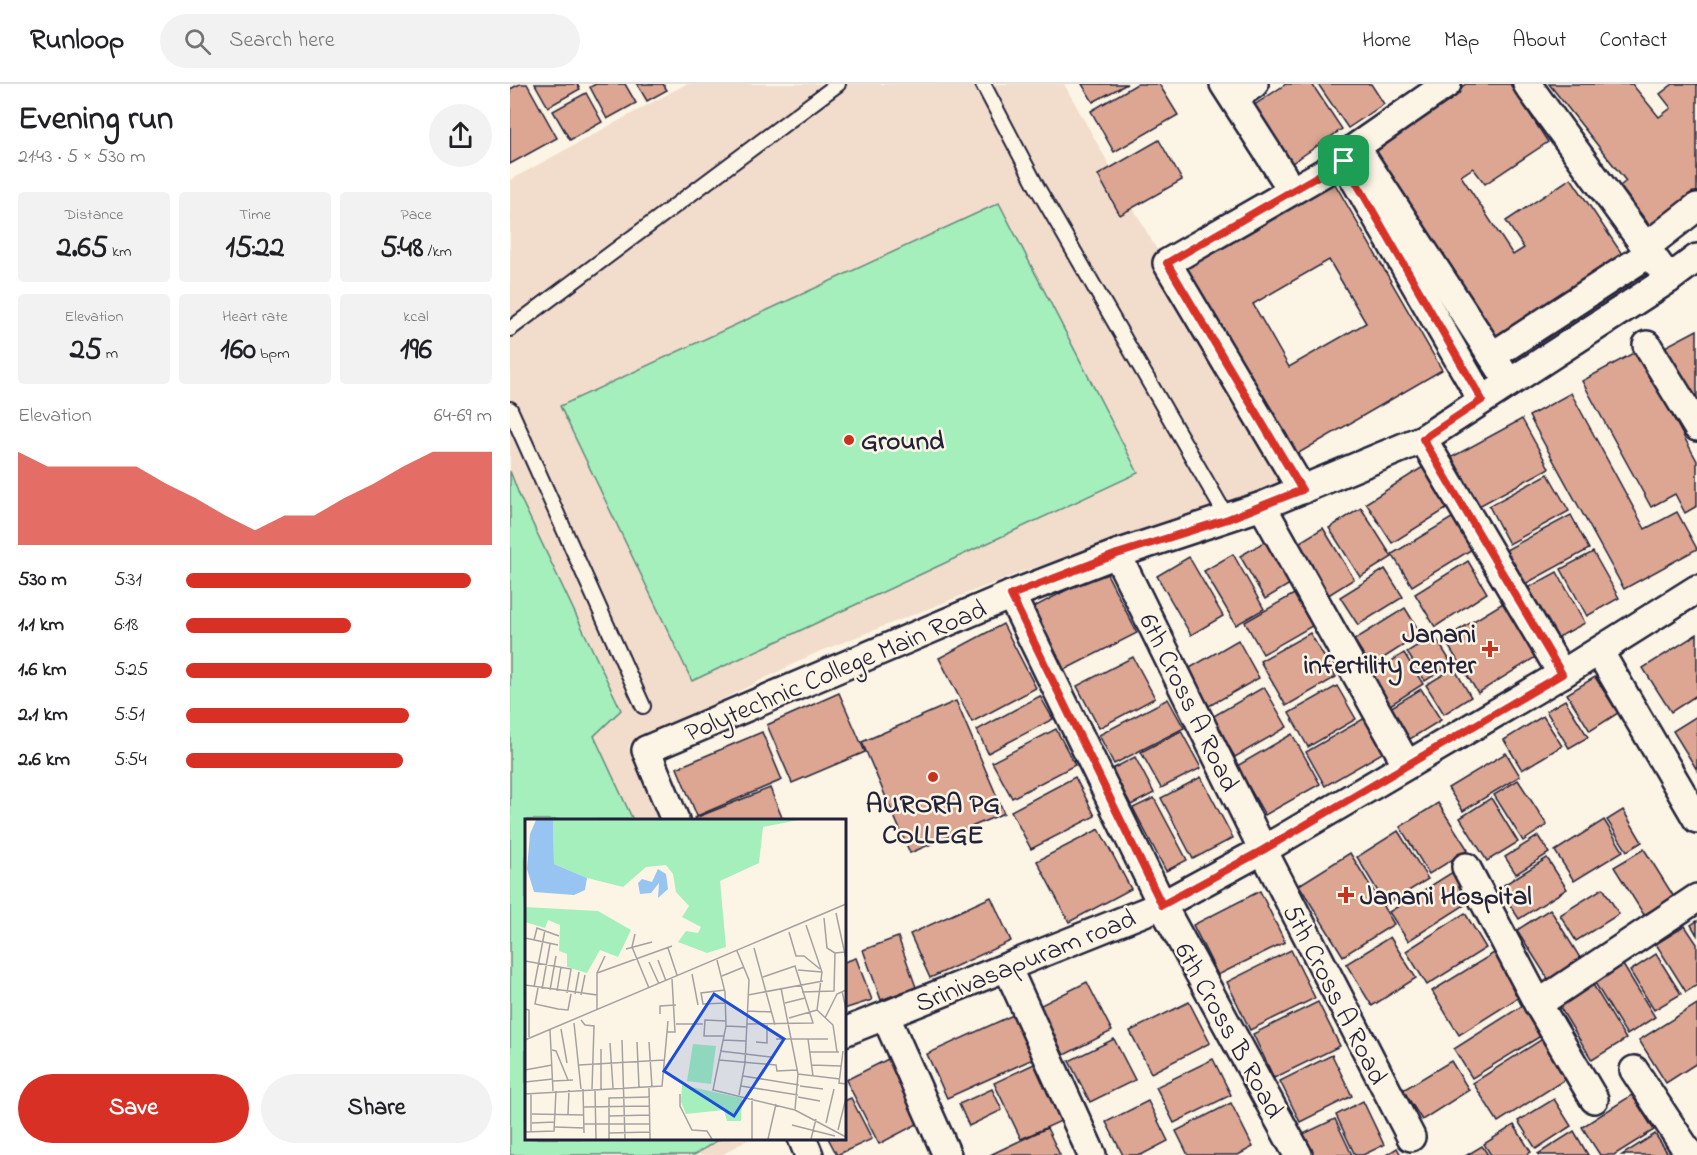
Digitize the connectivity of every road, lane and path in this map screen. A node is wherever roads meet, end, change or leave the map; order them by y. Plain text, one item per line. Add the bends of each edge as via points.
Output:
1 (838, 84) edge
2 (983, 84) edge
3 (1447, 84) edge
4 (1527, 84) edge
5 (1543, 84) edge
6 (1237, 89) edge
7 (1283, 176) dead end
8 (1697, 207) edge
9 (1653, 246) junction
10 (1682, 270) edge
11 (510, 328) edge
12 (1647, 345) dead end
13 (1492, 356) junction
14 (1509, 382) junction
15 (1482, 400) junction
16 (510, 409) edge
17 (1697, 427) edge
18 (1423, 439) junction
19 (1302, 490) junction
20 (1262, 506) junction
21 (1228, 519) junction
22 (1117, 554) junction
23 (1697, 589) edge
24 (1011, 595) junction
25 (1599, 651) junction
26 (1562, 674) junction
27 (643, 706) dead end
28 (1407, 765) junction
29 (675, 819) edge
30 (1697, 819) edge
31 (1263, 850) junction
32 (1466, 867) dead end
33 (1697, 898) edge
34 (1162, 905) junction
35 (1007, 967) junction
36 (1538, 1004) junction
37 (886, 1017) junction
38 (846, 1031) edge
39 (1634, 1070) dead end
40 (1594, 1099) dead end
41 (1411, 1137) dead end
42 (803, 1140) edge
43 (809, 1155) edge
44 (947, 1155) edge
45 (1092, 1155) edge
46 (1298, 1155) edge
47 (1690, 1155) edge

1 - 11 lane
2 - 21 lane via 1038,189
3 - 13 street via 1356,147
4 - 9 street
5 - 9 street
6 - 7 street
8 - 9 street
9 - 10 street
9 - 13 street
10 - 14 street, Polytechnic College Main Road
12 - 17 street
13 - 14 street
14 - 15 street, Polytechnic College Main Road
15 - 18 street, Polytechnic College Main Road
15 - 19 street via 1344,161 1167,263
16 - 27 lane
18 - 19 street, Polytechnic College Main Road
18 - 26 street
19 - 20 street, Polytechnic College Main Road
20 - 21 street, Polytechnic College Main Road
20 - 28 street
21 - 22 street, Polytechnic College Main Road
22 - 24 street, Polytechnic College Main Road
22 - 31 street, 6th Cross A Road
23 - 25 street, Srinivasapuram road
24 - 29 street, Polytechnic College Main Road via 646,750
24 - 34 street, 6th Cross B Road
25 - 26 street, Srinivasapuram road
25 - 30 street
26 - 28 street, Srinivasapuram road
28 - 31 street, Srinivasapuram road
31 - 34 street, Srinivasapuram road
31 - 41 street, 5th Cross A Road
32 - 36 street
33 - 36 street
34 - 35 street, Srinivasapuram road
34 - 46 street, 6th Cross B Road
35 - 37 street, Srinivasapuram road
35 - 45 street
36 - 40 street
37 - 38 street, Srinivasapuram road
37 - 44 street
39 - 47 street
42 - 43 street

